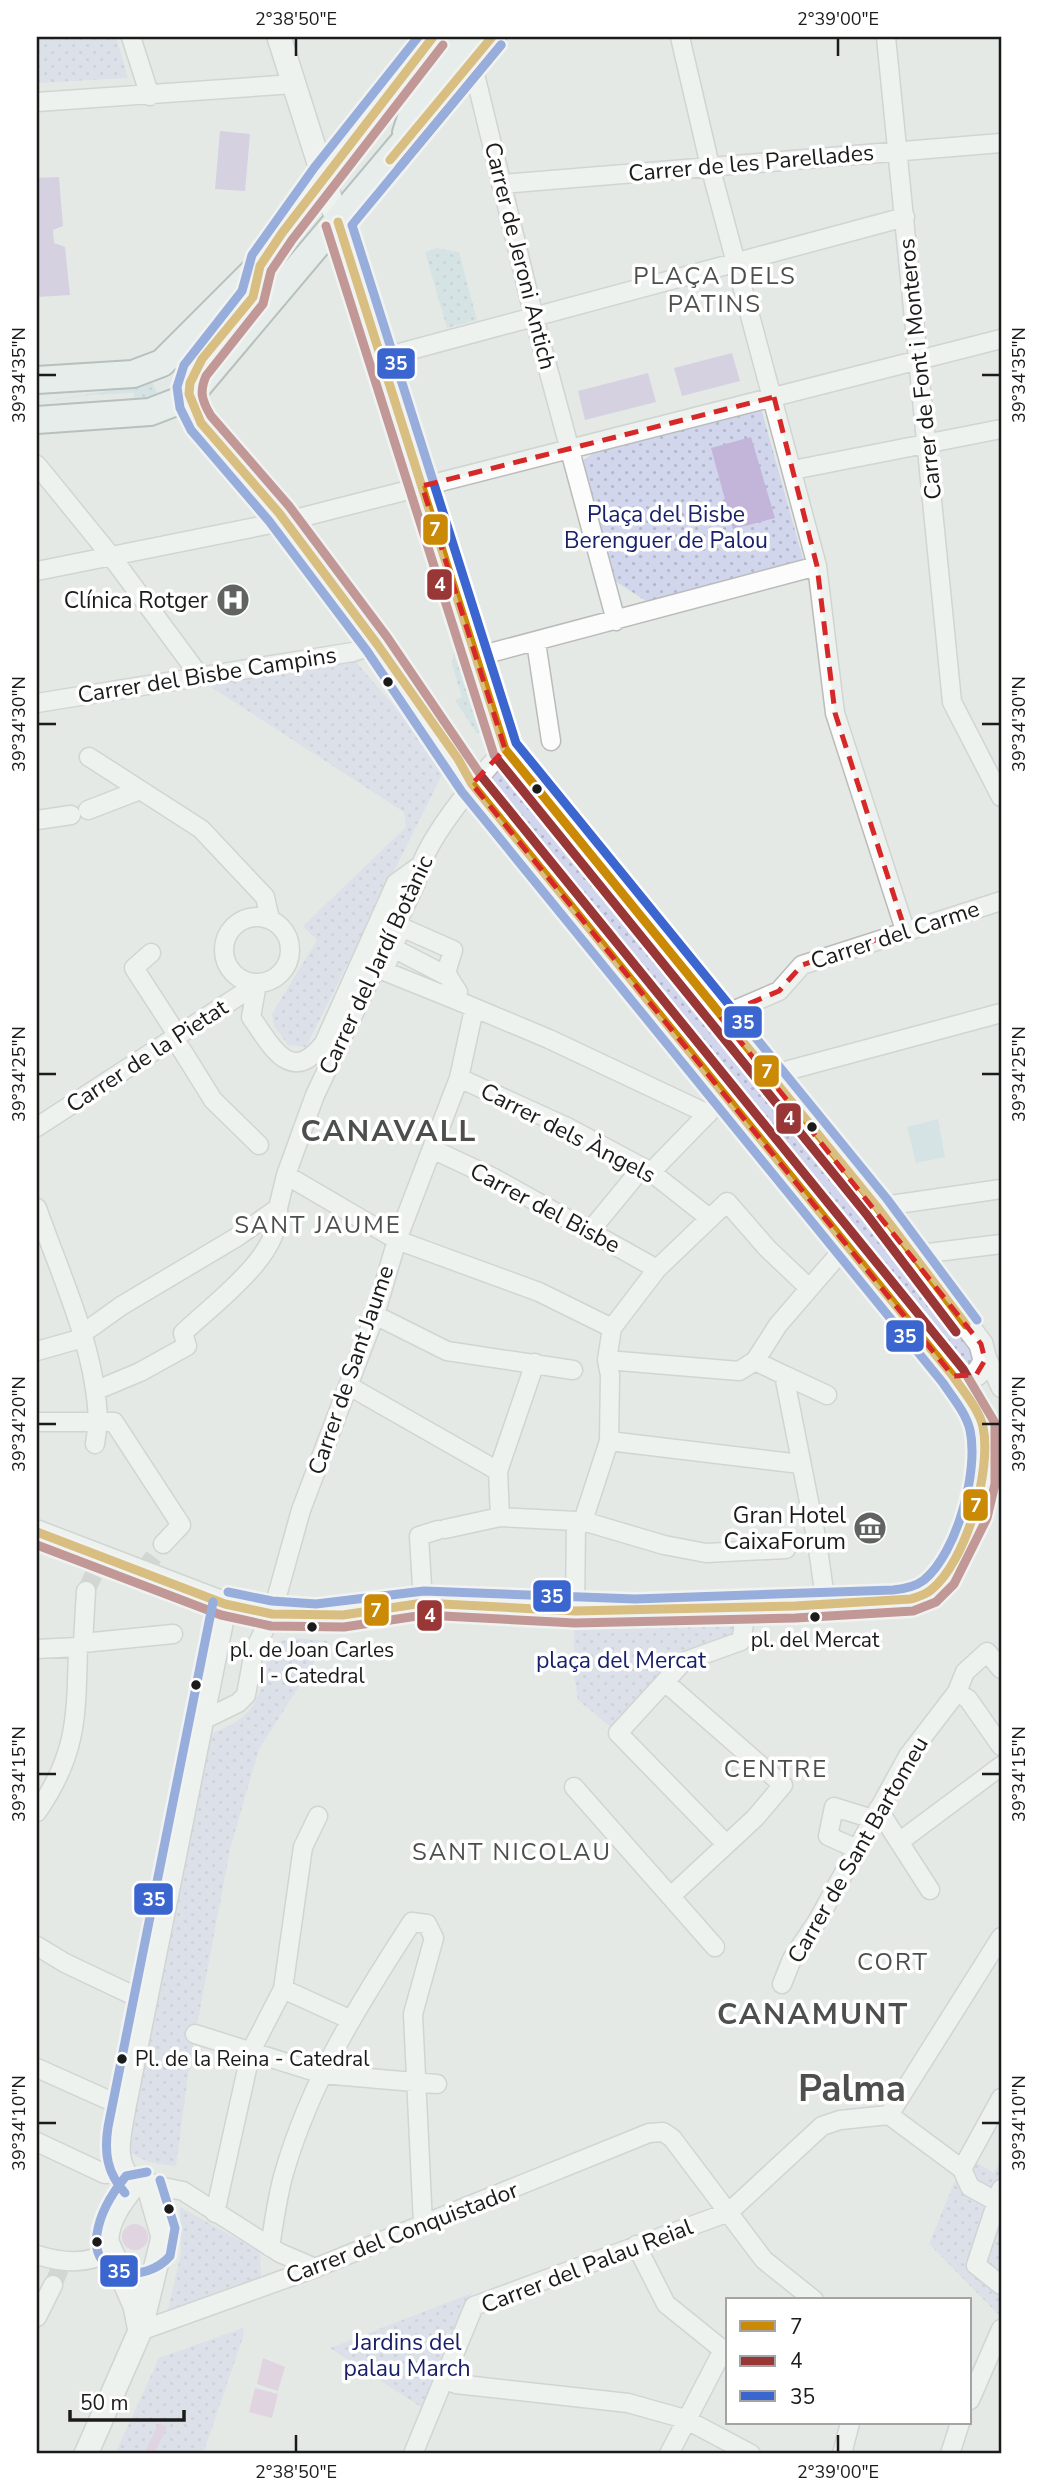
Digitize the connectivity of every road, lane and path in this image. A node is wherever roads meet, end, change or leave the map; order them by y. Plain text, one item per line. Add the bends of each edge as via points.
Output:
1 (131, 37) edge
2 (279, 37) edge
3 (433, 37) edge
4 (463, 37) edge
5 (492, 37) edge
6 (680, 37) edge
7 (886, 37) edge
8 (472, 62) junction
9 (294, 84) junction
10 (150, 96) junction
11 (37, 102) edge
12 (1001, 143) edge
13 (403, 145) junction
14 (898, 151) junction
15 (710, 166) junction
16 (323, 177) junction
17 (501, 184) junction
18 (905, 217) junction
19 (338, 222) junction
20 (736, 263) junction
21 (260, 265) junction
22 (534, 317) junction
23 (1001, 339) edge
24 (381, 358) junction
25 (919, 360) junction
26 (37, 380) edge
27 (188, 397) junction
28 (774, 397) junction
29 (37, 420) edge
30 (1001, 429) edge
31 (927, 443) junction
32 (569, 449) junction
33 (37, 465) edge
34 (793, 470) junction
35 (422, 486) junction
36 (285, 522) junction
37 (111, 556) junction
38 (817, 566) junction
39 (37, 571) edge
40 (616, 621) junction
41 (536, 642) junction
42 (377, 645) junction
43 (475, 657) junction
44 (199, 675) junction
45 (37, 702) edge
46 (551, 741) dead end
47 (505, 750) junction
48 (89, 757) dead end
49 (472, 784) junction
50 (140, 790) junction
51 (1001, 797) edge
52 (37, 820) edge
53 (418, 867) junction
54 (1001, 901) edge
55 (270, 919) junction
56 (905, 930) junction
57 (394, 937) junction
58 (151, 953) dead end
59 (449, 977) junction
60 (257, 984) junction
61 (456, 1000) junction
62 (474, 1009) junction
63 (1001, 1013) edge
64 (721, 1016) junction
65 (176, 1037) junction
66 (767, 1076) junction
67 (459, 1078) junction
68 (724, 1097) junction
69 (708, 1114) junction
70 (37, 1127) edge
71 (259, 1145) dead end
72 (432, 1149) junction
73 (646, 1170) junction
74 (286, 1175) junction
75 (1001, 1189) edge
76 (877, 1207) junction
77 (37, 1208) edge
78 (278, 1208) junction
79 (708, 1217) junction
80 (590, 1231) junction
81 (397, 1240) junction
82 (1001, 1244) edge
83 (846, 1246) junction
84 (912, 1255) junction
85 (657, 1269) junction
86 (809, 1288) junction
87 (375, 1315) junction
88 (612, 1328) junction
89 (82, 1336) junction
90 (981, 1344) junction
91 (37, 1351) edge
92 (607, 1360) junction
93 (755, 1362) junction
94 (535, 1363) junction
95 (573, 1370) dead end
96 (784, 1374) junction
97 (953, 1376) junction
98 (349, 1386) junction
99 (1001, 1388) edge
100 (97, 1390) junction
101 (827, 1395) dead end
102 (37, 1422) edge
103 (97, 1422) junction
104 (609, 1441) junction
105 (95, 1444) dead end
106 (1001, 1462) edge
107 (800, 1464) junction
108 (498, 1471) junction
109 (976, 1513) junction
110 (500, 1517) junction
111 (580, 1521) junction
112 (37, 1532) edge
113 (163, 1544) tunnel mouth
114 (786, 1549) dead end
115 (86, 1591) tunnel mouth
116 (423, 1603) junction
117 (225, 1604) junction
118 (826, 1605) junction
119 (747, 1607) junction
120 (575, 1611) junction
121 (272, 1614) junction
122 (173, 1634) dead end
123 (81, 1645) junction
124 (37, 1649) edge
125 (1001, 1669) edge
126 (665, 1682) junction
127 (957, 1692) junction
128 (201, 1721) junction
129 (1001, 1746) edge
130 (1001, 1766) edge
131 (574, 1787) dead end
132 (37, 1812) edge
133 (876, 1814) junction
134 (318, 1816) dead end
135 (899, 1842) junction
136 (726, 1844) junction
137 (857, 1850) junction
138 (930, 1890) dead end
139 (672, 1895) junction
140 (1001, 1937) edge
141 (37, 1946) edge
142 (715, 1947) dead end
143 (782, 1984) dead end
144 (283, 1989) junction
145 (145, 2001) junction
146 (349, 2019) junction
147 (195, 2034) dead end
148 (251, 2052) junction
149 (37, 2068) edge
150 (322, 2074) junction
151 (416, 2083) junction
152 (437, 2084) dead end
153 (1001, 2098) edge
154 (124, 2107) junction
155 (889, 2115) junction
156 (37, 2142) edge
157 (962, 2169) junction
158 (135, 2181) junction
159 (999, 2198) edge
160 (729, 2212) junction
161 (215, 2213) junction
162 (114, 2217) junction
163 (159, 2222) junction
164 (423, 2224) junction
165 (636, 2245) junction
166 (275, 2250) junction
167 (159, 2251) junction
168 (112, 2252) junction
169 (37, 2255) edge
170 (315, 2268) junction
171 (53, 2285) tunnel mouth
172 (268, 2285) junction
173 (1001, 2285) edge
174 (812, 2298) edge
175 (37, 2317) edge
176 (1001, 2329) edge
177 (140, 2330) junction
178 (442, 2378) junction
179 (972, 2395) edge
180 (685, 2419) junction
181 (850, 2424) edge
182 (960, 2424) edge
183 (86, 2454) edge
184 (413, 2454) edge
185 (668, 2454) edge
186 (751, 2454) edge
187 (842, 2454) edge
188 (950, 2454) edge

1 - 10 street
2 - 9 street
3 - 16 main road
4 - 13 main road via 418,96
5 - 8 main road
6 - 15 street
7 - 14 street, Carrer de Font i Monteros
8 - 13 main road
8 - 17 street, Carrer de Jeroni Antich
9 - 10 street
9 - 16 street
10 - 11 street
12 - 14 street, Carrer de les Parellades
13 - 19 main road
14 - 15 street, Carrer de les Parellades
14 - 18 street, Carrer de Font i Monteros
15 - 17 street, Carrer de les Parellades
15 - 20 street
16 - 19 street
16 - 21 main road
17 - 22 street, Carrer de Jeroni Antich
18 - 20 street
18 - 25 street, Carrer de Font i Monteros
19 - 24 street
19 - 27 main road
20 - 22 street
20 - 28 street
21 - 26 main road via 162,363 133,374
21 - 27 street via 253,296 200,364
22 - 24 street
22 - 32 street, Carrer de Jeroni Antich
23 - 25 street
24 - 35 street
25 - 28 street
25 - 31 street, Carrer de Font i Monteros
27 - 29 main road via 130,415
27 - 36 street via 201,423
28 - 32 street
28 - 34 street
30 - 31 street
31 - 34 street
31 - 51 street, Carrer de Font i Monteros via 952,702
32 - 35 street
32 - 40 street, Carrer de Jeroni Antich
33 - 37 street
34 - 38 street
35 - 36 street
35 - 43 street
36 - 37 street
36 - 42 street
37 - 39 street
37 - 44 street
38 - 40 street
38 - 56 street via 835,713
40 - 41 street
41 - 43 street
41 - 46 street
42 - 44 street, Carrer del Bisbe Campins
42 - 49 street
43 - 47 street
44 - 45 street, Carrer del Bisbe Campins
47 - 49 street, Carrer del Jardí Botànic
47 - 64 street
48 - 50 street
49 - 53 street, Carrer del Jardí Botànic
49 - 68 street
50 - 52 street via 80,812
50 - 55 street via 201,829 265,897
53 - 57 street, Carrer del Jardí Botànic
53 - 60 street via 396,883 324,1043 312,1059 300,1063 277,1054 251,1017
54 - 56 street, Carrer del Carme
55 - 60 street via 287,934 290,957 279,976
55 - 60 street via 239,922 231,929 224,949 229,970
56 - 64 street, Carrer del Carme via 802,965 779,991
57 - 59 street via 395,949
57 - 59 street via 401,927 453,950 446,973
57 - 61 street via 384,971
57 - 74 street, Carrer del Jardí Botànic via 308,1113
58 - 65 street via 134,968
59 - 61 street via 458,992
60 - 65 street, Carrer de la Pietat
61 - 62 street
62 - 67 street, Carrer de Sant Jaume
62 - 69 street
63 - 66 street
64 - 66 street
65 - 70 street, Carrer de la Pietat
65 - 71 street via 213,1100
66 - 76 street
67 - 72 street, Carrer de Sant Jaume
67 - 73 street, Carrer dels Àngels via 567,1127
68 - 69 street
68 - 83 street
69 - 73 street
72 - 80 street, Carrer del Bisbe
72 - 81 street, Carrer de Sant Jaume
73 - 79 street, Carrer dels Àngels
73 - 80 street
74 - 78 street, Carrer del Jardí Botànic
74 - 81 street
75 - 76 street
76 - 84 street
77 - 89 street
78 - 89 street via 121,1306
78 - 100 street, Carrer del Jardí Botànic via 279,1219 266,1253 183,1333 187,1346
79 - 85 street
79 - 86 street via 727,1202
80 - 85 street, Carrer del Bisbe
81 - 87 street, Carrer de Sant Jaume
81 - 88 street via 539,1292
82 - 84 street
83 - 86 street
83 - 97 street
84 - 90 street
85 - 88 street
86 - 93 street
87 - 94 street via 447,1351
87 - 98 street, Carrer de Sant Jaume
88 - 92 street
89 - 91 street
89 - 100 street
90 - 97 street via 985,1357 981,1370 967,1379
90 - 99 street
92 - 93 street via 739,1371
92 - 104 street
93 - 96 street
94 - 95 street
94 - 108 street
96 - 101 street
96 - 107 street
97 - 109 street via 983,1427 985,1462
98 - 108 street
98 - 121 street, Carrer de Sant Jaume via 301,1510
100 - 103 street
102 - 103 street
103 - 105 street
103 - 113 street via 114,1422 181,1525
104 - 107 street
104 - 111 street
106 - 109 street
107 - 118 street
108 - 110 street
109 - 118 street via 944,1577 929,1592 911,1599
110 - 111 street
110 - 116 street via 419,1536
111 - 114 street via 706,1553
111 - 120 street
112 - 117 street
115 - 123 street
116 - 120 street
116 - 121 street via 343,1615
117 - 121 street
117 - 128 street
118 - 119 street
119 - 120 street
119 - 126 street via 741,1641 683,1662
121 - 128 street, Carrer de Sant Jaume via 254,1651 246,1695
122 - 123 street
123 - 124 street
123 - 132 street via 76,1724 51,1791
125 - 127 street, Carrer de Sant Bartomeu via 987,1651 965,1672
126 - 136 street via 618,1733
126 - 136 street via 783,1785
127 - 129 street via 968,1699
127 - 133 street, Carrer de Sant Bartomeu via 908,1756
128 - 145 street
130 - 135 street
131 - 139 street
133 - 135 street
133 - 137 street, Carrer de Sant Bartomeu
133 - 137 street via 834,1807 828,1836
134 - 144 street via 303,1847
135 - 138 street
136 - 139 street
137 - 143 street, Carrer de Sant Bartomeu
139 - 142 street
140 - 155 street
141 - 145 street
144 - 146 street
144 - 148 street
145 - 154 street
146 - 150 street
146 - 151 street via 412,1922 428,1924 434,1938 414,2014
147 - 148 street
148 - 150 street
148 - 161 street
149 - 154 street
150 - 151 street
150 - 166 street via 284,2174
151 - 152 street
151 - 164 street
153 - 157 street
154 - 158 street via 118,2146
155 - 157 street
155 - 160 street, Carrer del Palau Reial via 822,2126
156 - 158 street via 104,2174
157 - 159 street via 970,2187
158 - 161 street via 183,2192
158 - 162 street
158 - 163 street
159 - 173 street via 976,2265
160 - 164 street, Carrer del Conquistador via 673,2138 663,2132 649,2133
160 - 165 street, Carrer del Palau Reial
160 - 174 street via 764,2260
161 - 166 street
162 - 163 street via 125,2209 138,2208 151,2212
162 - 168 street via 107,2233
163 - 167 street via 163,2236
164 - 170 street, Carrer del Conquistador
165 - 178 street, Carrer del Palau Reial via 474,2306
165 - 180 street via 666,2304 723,2350
166 - 170 street
166 - 172 street
167 - 168 street via 137,2263 124,2262
167 - 177 street
168 - 169 street via 95,2260 62,2264
168 - 177 street
170 - 172 street, Carrer del Conquistador
171 - 175 street
172 - 177 street, Carrer del Conquistador
176 - 179 street
177 - 183 street
178 - 180 street via 456,2384 628,2403
178 - 184 street, Carrer del Palau Reial
180 - 185 street
180 - 186 street
181 - 187 street
182 - 188 street

